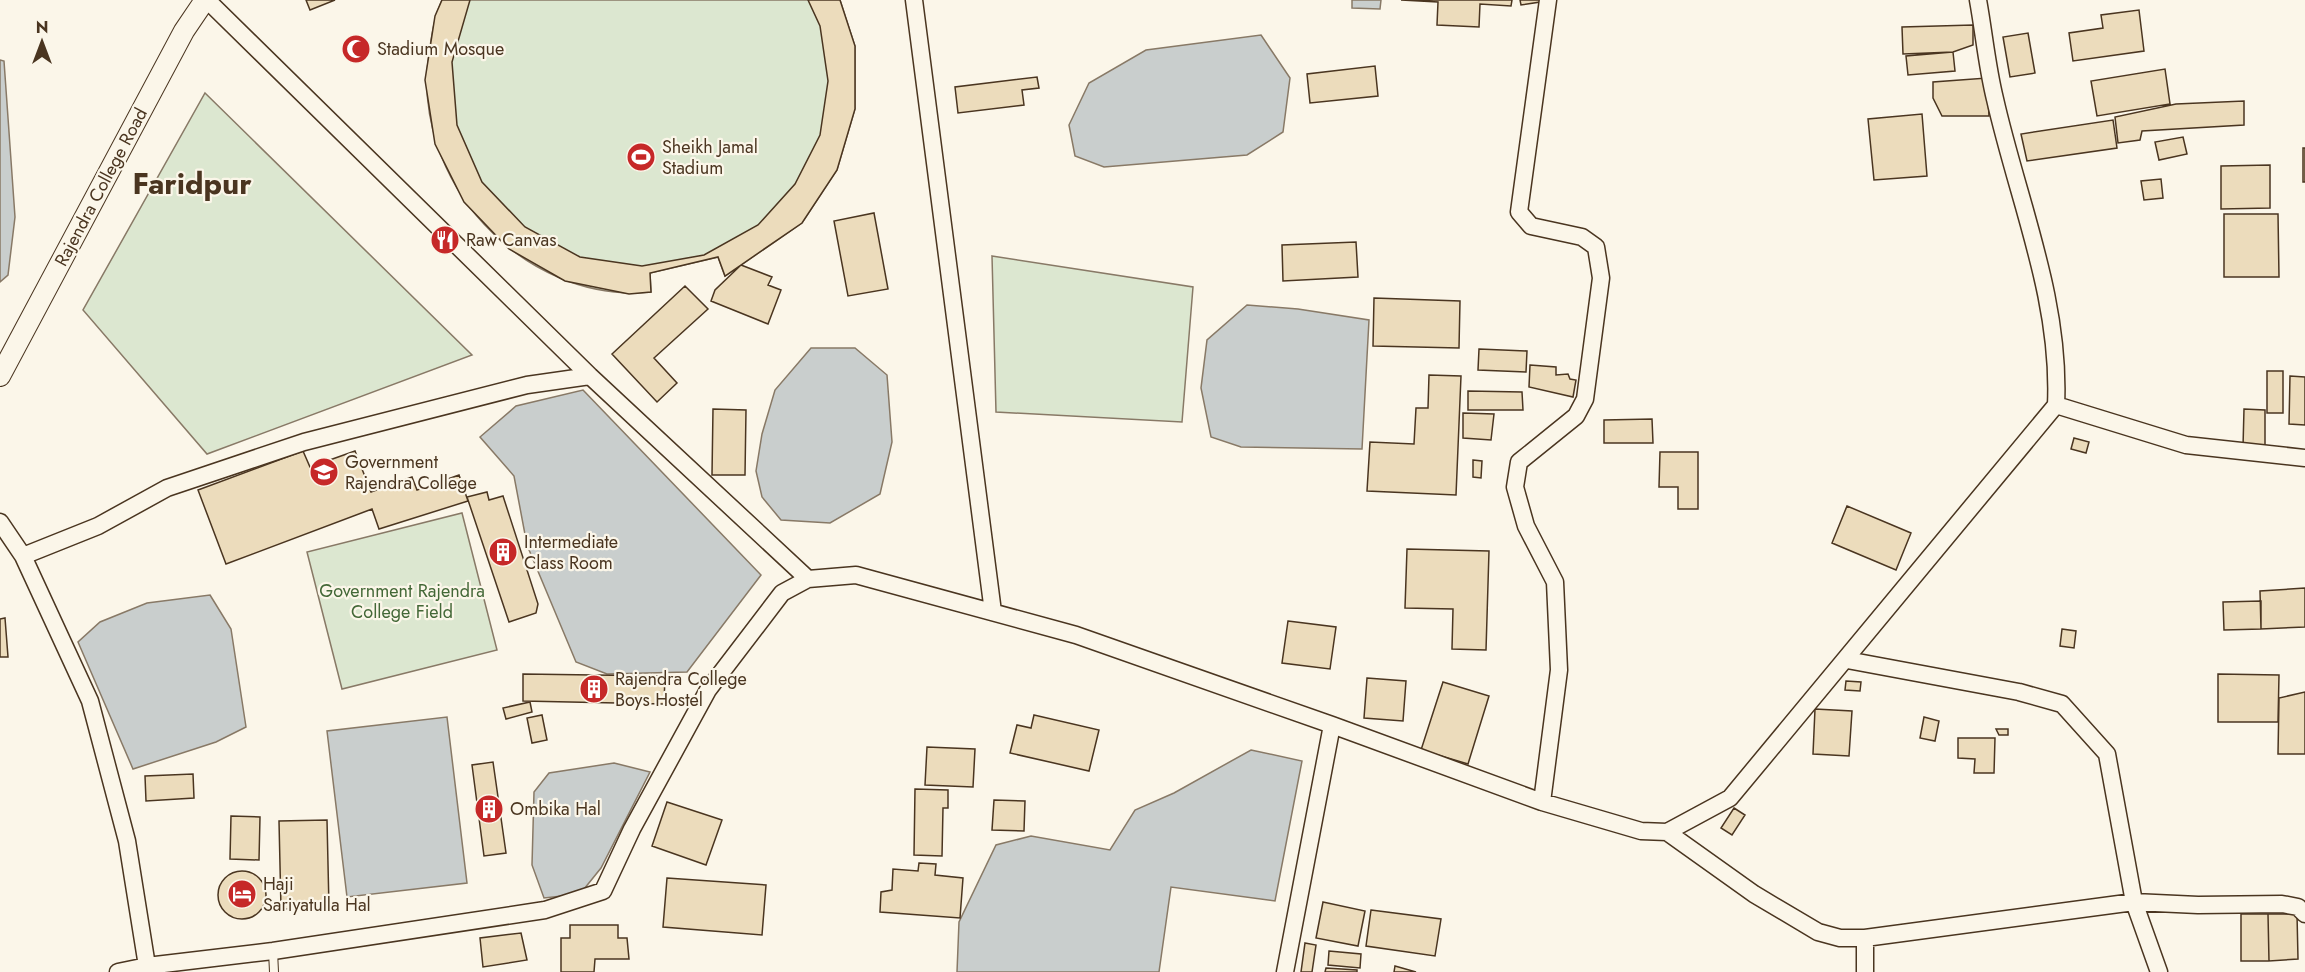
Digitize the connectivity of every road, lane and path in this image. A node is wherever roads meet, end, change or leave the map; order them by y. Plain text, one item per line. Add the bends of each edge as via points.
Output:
1 (206, 0) edge
2 (914, 0) edge
3 (1548, 0) edge
4 (1978, 0) edge
5 (0, 376) edge
6 (590, 376) junction
7 (2056, 405) junction
8 (2305, 458) edge
9 (0, 522) edge
10 (22, 556) junction
11 (807, 579) junction
12 (993, 612) junction
13 (1847, 660) junction
14 (1332, 724) junction
15 (1542, 802) junction
16 (1667, 832) junction
17 (2133, 902) junction
18 (2305, 914) edge
19 (1865, 938) junction
20 (273, 951) junction
21 (147, 966) junction
22 (118, 972) edge
23 (274, 972) edge
24 (1284, 972) edge
25 (1865, 972) edge
26 (2159, 972) edge

1 - 5 street, Rajendra College Road via 184,31
1 - 6 street
2 - 12 street
3 - 15 street via 1519,212 1531,226 1582,237 1596,247 1601,278 1585,399 1576,416 1519,462 1515,487 1526,526 1555,582 1559,670
4 - 7 street via 1994,98 2044,276 2058,370
6 - 10 street via 527,385 304,442 167,488 98,526
6 - 11 street
7 - 8 street via 2186,445
7 - 13 street
9 - 10 street
10 - 21 street via 90,700 127,841
11 - 12 street via 856,574
11 - 20 street via 782,593 708,690 632,829 603,891 545,910
12 - 14 street via 1076,635
13 - 16 street via 1730,798
13 - 17 street via 2019,692 2062,704 2107,754
14 - 15 street
14 - 24 street
15 - 16 street via 1641,831
16 - 19 street via 1754,894 1818,932 1840,938
17 - 18 street via 2282,904 2298,907
17 - 19 street
17 - 26 street
19 - 25 street
20 - 21 street
20 - 23 lane
21 - 22 street

